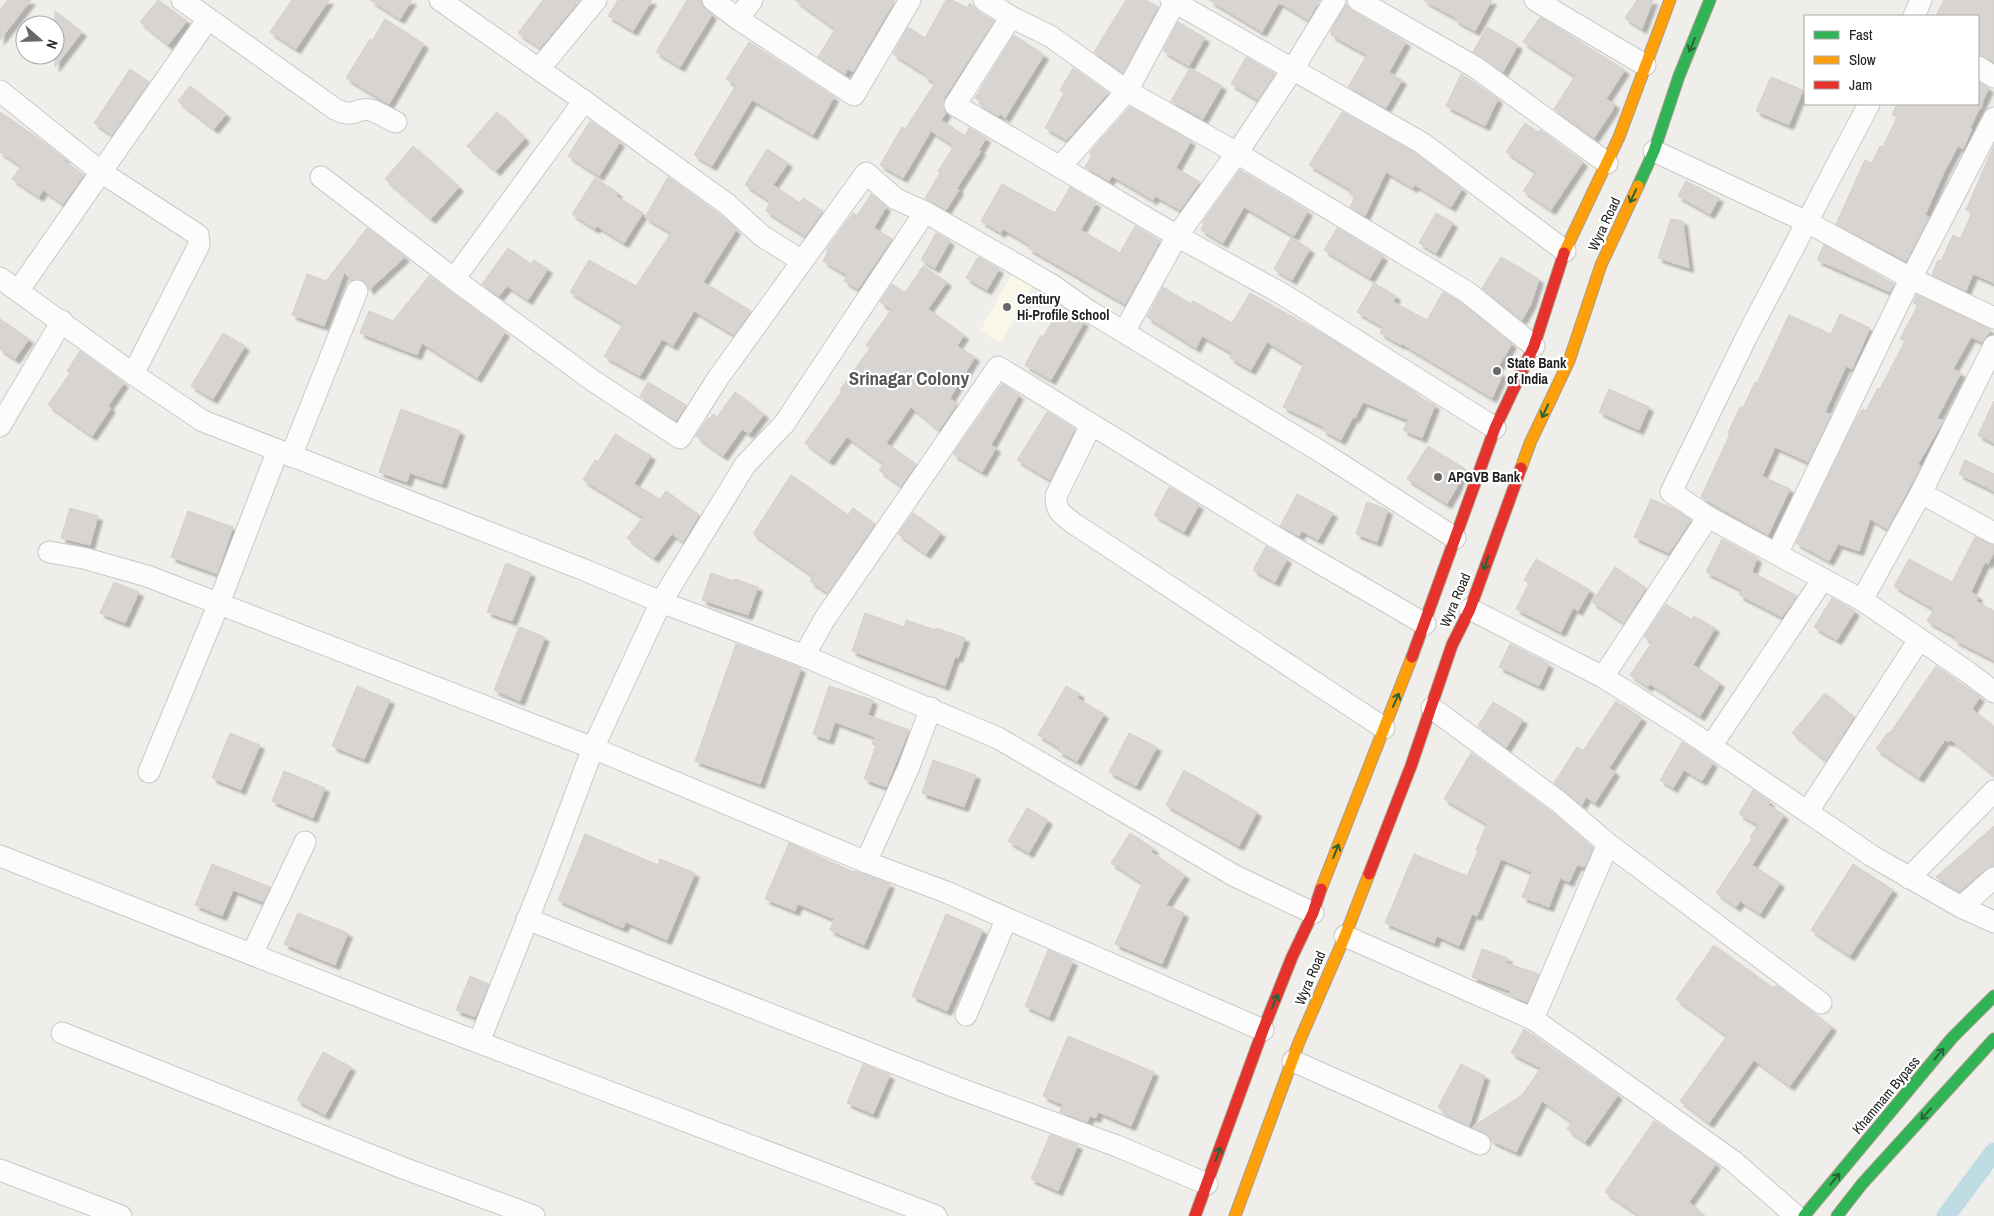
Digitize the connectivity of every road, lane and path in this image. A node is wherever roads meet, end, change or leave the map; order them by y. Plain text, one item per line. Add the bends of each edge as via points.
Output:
1 (182, 0) edge
2 (440, 0) edge
3 (596, 0) edge
4 (713, 0) edge
5 (752, 0) edge
6 (910, 0) edge
7 (984, 0) edge
8 (1335, 0) edge
9 (1358, 0) edge
10 (1535, 0) edge
11 (1670, 0) edge
12 (1921, 0) edge
13 (1174, 1) edge
14 (1707, 1) edge
15 (1914, 15) edge
16 (1011, 17) junction
17 (208, 19) junction
18 (738, 19) junction
19 (1645, 65) junction
20 (1979, 68) edge
21 (539, 69) junction
22 (1293, 69) junction
23 (1994, 76) edge
24 (0, 91) edge
25 (1127, 91) junction
26 (584, 101) junction
27 (1868, 105) edge
28 (1994, 118) edge
29 (396, 122) dead end
30 (1654, 151) junction
31 (1237, 153) junction
32 (1607, 163) junction
33 (1060, 167) junction
34 (101, 172) junction
35 (321, 177) dead end
36 (925, 212) junction
37 (1807, 222) junction
38 (1177, 236) junction
39 (1565, 251) junction
40 (802, 261) junction
41 (0, 278) edge
42 (454, 279) junction
43 (1912, 279) junction
44 (18, 291) junction
45 (357, 291) dead end
46 (1994, 318) edge
47 (62, 321) junction
48 (1124, 332) junction
49 (1534, 346) junction
50 (1994, 346) edge
51 (133, 374) junction
52 (1091, 425) junction
53 (0, 426) edge
54 (1495, 428) junction
55 (284, 453) junction
56 (1921, 493) junction
57 (1708, 517) junction
58 (1994, 533) edge
59 (1454, 538) junction
60 (50, 552) dead end
61 (1777, 554) junction
62 (1823, 579) junction
63 (1862, 600) junction
64 (661, 602) junction
65 (219, 603) junction
66 (1470, 609) junction
67 (1425, 624) junction
68 (1919, 640) junction
69 (804, 656) junction
70 (1603, 677) junction
71 (1994, 692) edge
72 (930, 708) junction
73 (1432, 708) junction
74 (1384, 728) junction
75 (1711, 746) junction
76 (593, 748) junction
77 (149, 772) dead end
78 (1994, 791) edge
79 (1808, 811) junction
80 (306, 842) dead end
81 (1608, 844) junction
82 (0, 856) edge
83 (866, 862) junction
84 (1909, 878) junction
85 (1994, 878) edge
86 (1961, 907) junction
87 (1313, 913) junction
88 (527, 918) junction
89 (1006, 920) junction
90 (1994, 922) edge
91 (1345, 936) junction
92 (252, 954) junction
93 (1994, 996) edge
94 (1821, 1003) dead end
95 (966, 1016) dead end
96 (1533, 1019) junction
97 (1263, 1030) junction
98 (62, 1034) dead end
99 (1994, 1039) edge
100 (479, 1042) junction
101 (1293, 1061) junction
102 (1480, 1144) dead end
103 (0, 1170) edge
104 (1207, 1184) junction
105 (121, 1216) edge
106 (534, 1216) edge
107 (936, 1216) edge
108 (1195, 1216) edge
109 (1236, 1216) edge
110 (1796, 1216) edge
111 (1804, 1216) edge
112 (1836, 1216) edge

1 - 17 street
2 - 21 street
3 - 21 street
4 - 18 street
5 - 18 street
6 - 18 street via 854,95
7 - 16 street
8 - 22 street
9 - 32 street via 1475,67
10 - 19 street
11 - 19 main road, Wyra Road
12 - 15 street
13 - 22 street
13 - 25 street
14 -> 30 main road, Wyra Road
16 - 25 street via 1050,36
16 - 33 street via 954,105
17 - 29 street via 335,109 345,114 370,110
17 - 34 street
19 - 32 main road, Wyra Road
20 - 23 street
21 - 26 street
22 - 31 street
22 - 39 street via 1422,143
24 - 34 street
25 - 31 street
25 - 33 street
26 - 40 street via 727,204 762,236
26 - 42 street
27 - 37 street
28 - 43 street
30 - 37 street
30 -> 66 main road, Wyra Road via 1601,265 1570,361 1510,484
31 - 38 street
31 - 49 street via 1467,292
32 - 39 main road, Wyra Road
33 - 38 street
34 - 44 street
34 - 51 street via 198,235 199,245
35 - 42 street
36 - 40 street via 896,199 866,174
36 - 48 street via 1052,285
36 - 64 street via 784,424 745,465
37 - 43 street
37 - 57 street via 1671,492
38 - 48 street
38 - 54 street via 1284,295
39 - 49 main road, Wyra Road
40 - 42 street via 718,378 680,438 592,380
41 - 44 street
43 - 46 street
43 - 61 street
44 - 47 street
45 - 55 street
47 - 51 street
47 - 53 street
48 - 59 street via 1326,455
49 - 54 main road, Wyra Road
50 - 56 street
51 - 55 street via 203,421
52 - 67 street
52 - 69 street via 998,367 824,620
52 - 74 street via 1056,496 1056,507 1060,512
54 - 59 main road, Wyra Road via 1484,472
55 - 64 street
55 - 65 street
56 - 58 street
56 - 63 street
57 - 61 street
57 - 70 street
59 - 67 main road, Wyra Road
60 - 65 street via 147,576
61 - 62 street
62 - 63 street
62 - 75 street
63 - 68 street
64 - 69 street
64 - 76 street
65 - 76 street
65 - 77 street
66 - 70 street
66 - 73 main road, Wyra Road via 1452,645
74 -> 67 main road, Wyra Road
68 - 71 street
68 - 79 street
69 - 72 street
70 - 75 street
72 - 83 street via 908,769
72 - 87 street via 998,738 1235,876
73 - 81 street via 1559,802
73 - 91 main road, Wyra Road
87 -> 74 main road, Wyra Road
75 - 79 street
76 - 83 street
76 - 88 street
78 - 84 street
79 - 84 street
80 - 92 street
81 - 94 street
81 - 96 street
82 - 92 street
83 - 89 street via 946,892
84 - 86 street
85 - 86 street
86 - 90 street
97 -> 87 main road, Wyra Road
88 - 100 street
88 - 104 street via 958,1088 1117,1146
89 - 95 street
89 - 97 street
91 - 96 street
91 - 101 main road, Wyra Road via 1325,972
92 - 100 street
111 -> 93 main road, Khammam Bypass via 1952,1038
96 - 110 street via 1733,1161
104 -> 97 main road, Wyra Road
98 - 106 street via 402,1168
99 -> 112 main road
100 - 107 street
101 - 102 street
101 - 109 main road, Wyra Road
103 - 105 street
104 - 108 main road, Wyra Road

